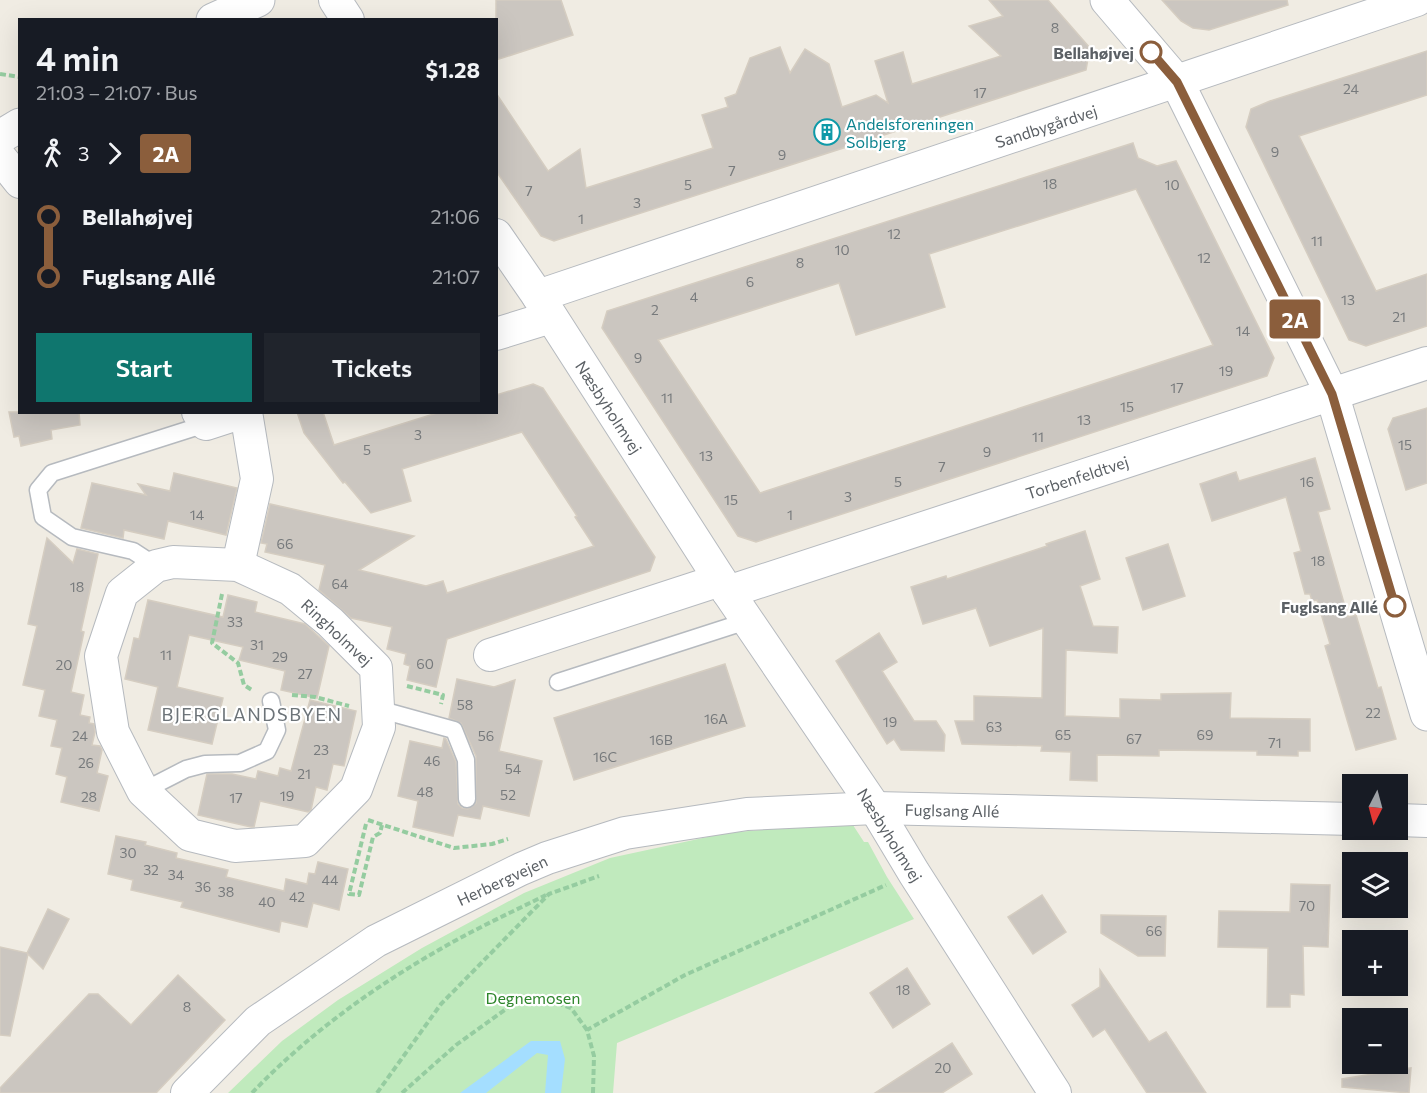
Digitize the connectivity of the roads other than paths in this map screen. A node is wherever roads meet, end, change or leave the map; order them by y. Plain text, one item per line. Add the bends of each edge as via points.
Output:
1 (258, 0) edge
2 (334, 0) edge
3 (1107, 0) edge
4 (1417, 0) edge
5 (218, 18) edge
6 (347, 18) edge
7 (1177, 82) junction
8 (18, 126) edge
9 (0, 137) edge
10 (0, 157) edge
11 (18, 180) edge
12 (498, 238) edge
13 (545, 306) junction
14 (498, 333) edge
15 (1427, 363) edge
16 (1332, 394) junction
17 (231, 414) edge
18 (245, 414) edge
19 (202, 418) edge
20 (238, 565) junction
21 (156, 566) junction
22 (724, 586) junction
23 (747, 621) junction
24 (490, 656) dead end
25 (558, 682) dead end
26 (271, 701) road end
27 (378, 709) junction
28 (1427, 714) edge
29 (143, 791) junction
30 (467, 799) dead end
31 (875, 808) junction
32 (1342, 819) edge
33 (1408, 820) edge
34 (1427, 821) edge
35 (187, 1093) edge
36 (1055, 1093) edge

1 - 5 street
2 - 6 street
3 - 7 street
4 - 7 street, Sandbygårdvej
7 - 13 street, Sandbygårdvej
7 - 16 street
8 - 9 street
10 - 11 street
12 - 13 street, Næsbyholmvej
13 - 14 street
13 - 22 street, Næsbyholmvej
15 - 16 street, Torbenfeldtvej
16 - 22 street, Torbenfeldtvej
16 - 28 street
17 - 19 street
18 - 20 street via 257,479
19 - 21 lane via 52,473 38,490 43,518 72,537 133,551
20 - 21 street, Ringholmvej via 173,562
20 - 27 street, Ringholmvej via 290,589 376,668
21 - 29 street, Ringholmvej via 122,594 101,656 113,732
22 - 23 street, Næsbyholmvej
22 - 24 street
23 - 25 lane
23 - 31 street, Næsbyholmvej
26 - 29 lane via 277,730 267,751 240,763 186,769
27 - 29 street, Ringholmvej via 379,727 356,789 305,841 235,846 190,835
27 - 30 lane via 454,730 466,760
31 - 32 street, Fuglsang Allé
31 - 35 street, Herbergvejen via 747,814 625,833 547,858 376,941 258,1021
31 - 36 street, Næsbyholmvej
33 - 34 street

